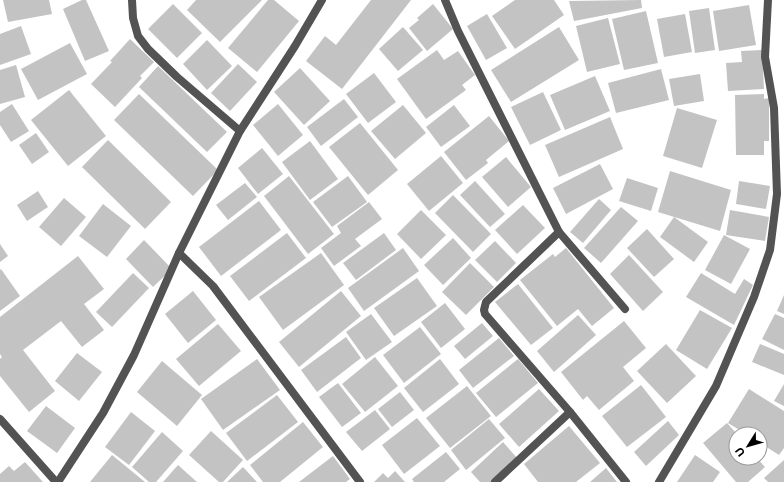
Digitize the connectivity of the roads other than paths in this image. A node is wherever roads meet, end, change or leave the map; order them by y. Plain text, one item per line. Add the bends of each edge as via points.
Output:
1 (132, 0) edge
2 (322, 0) edge
3 (445, 0) edge
4 (768, 0) edge
5 (240, 131) junction
6 (559, 232) junction
7 (179, 253) junction
8 (625, 309) dead end
9 (570, 412) junction
10 (0, 419) edge
11 (57, 482) edge
12 (360, 482) edge
13 (495, 482) edge
14 (626, 482) edge
15 (659, 482) edge

1 - 5 street via 138,36 148,49
2 - 5 street
3 - 6 street via 458,31
4 - 15 street via 765,57 774,108 777,194 770,250 754,297 716,386
5 - 7 street
6 - 8 street
6 - 9 street via 486,302 484,310
7 - 11 street via 134,355 103,412
7 - 12 street via 213,286
9 - 13 street
9 - 14 street
10 - 11 street

